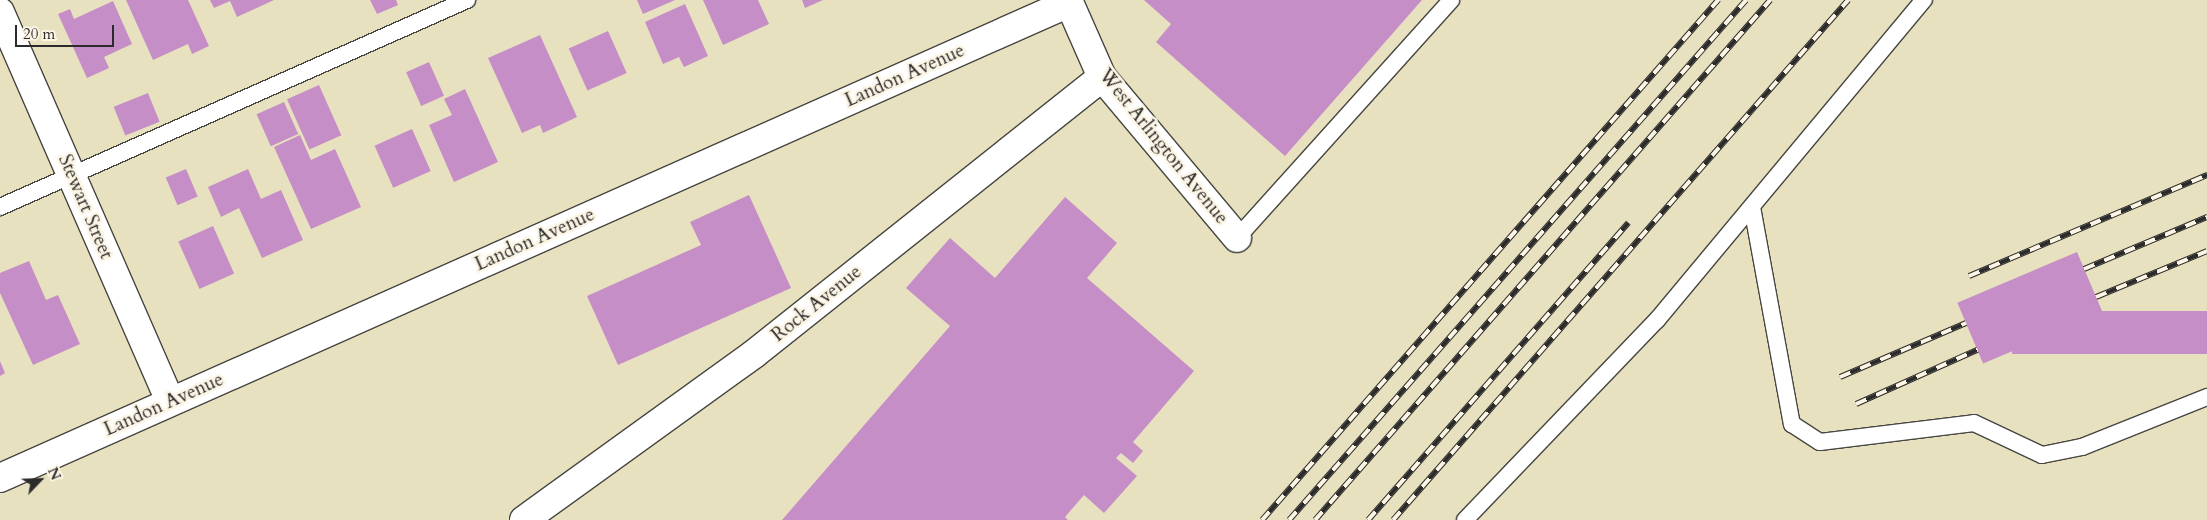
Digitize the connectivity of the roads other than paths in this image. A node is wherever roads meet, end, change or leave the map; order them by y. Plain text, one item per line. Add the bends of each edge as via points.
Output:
1 (466, 0) edge
2 (1451, 0) edge
3 (1924, 0) edge
4 (1069, 2) edge
5 (0, 12) edge
6 (1102, 77) junction
7 (71, 176) junction
8 (0, 207) edge
9 (1752, 207) junction
10 (1237, 238) joint
11 (2207, 397) edge
12 (170, 402) junction
13 (0, 478) edge
14 (524, 520) edge
15 (1465, 520) edge

1 - 7 lane
2 - 10 lane
3 - 9 lane
4 - 6 street, West Arlington Avenue
4 - 12 street, Landon Avenue
5 - 7 street, Stewart Street
6 - 10 street, West Arlington Avenue
6 - 14 street, Rock Avenue via 754,354
7 - 8 lane
7 - 12 street, Stewart Street
9 - 11 lane via 1792,424 1820,442 1974,423 2042,455 2082,447
9 - 15 lane via 1658,320
12 - 13 street, Landon Avenue

